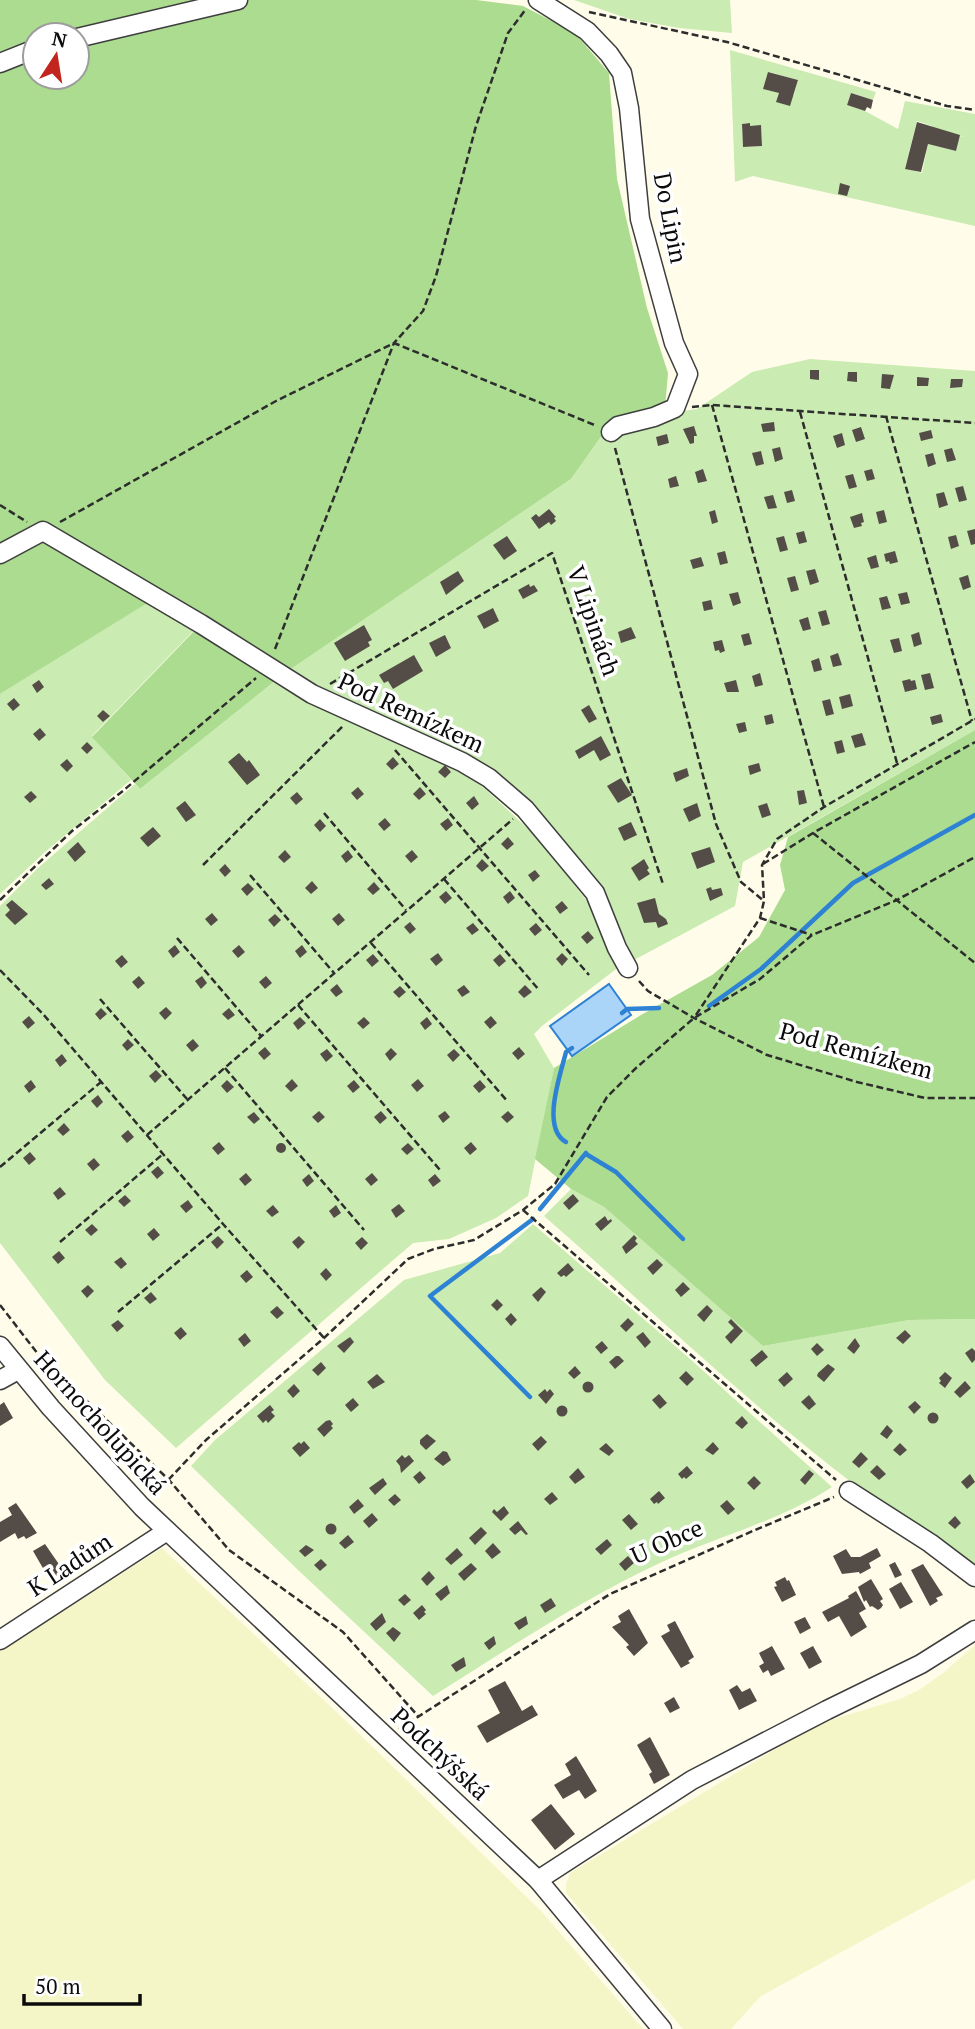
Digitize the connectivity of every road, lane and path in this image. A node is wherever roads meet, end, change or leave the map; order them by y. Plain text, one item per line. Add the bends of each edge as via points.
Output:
1 (237, 0) edge
2 (533, 0) edge
3 (538, 0) edge
4 (578, 9) dead end
5 (91, 35) edge
6 (21, 55) edge
7 (0, 63) edge
8 (975, 110) edge
9 (394, 343) junction
10 (712, 405) junction
11 (684, 407) dead end
12 (800, 412) junction
13 (886, 416) junction
14 (975, 424) edge
15 (611, 432) junction
16 (0, 505) edge
17 (43, 531) junction
18 (0, 554) edge
19 (268, 666) junction
20 (312, 694) junction
21 (356, 713) junction
22 (973, 720) edge
23 (975, 742) edge
24 (393, 748) dead end
25 (897, 765) junction
26 (824, 807) junction
27 (525, 809) junction
28 (324, 813) dead end
29 (813, 833) junction
30 (480, 848) junction
31 (975, 857) edge
32 (203, 865) dead end
33 (762, 865) junction
34 (250, 875) dead end
35 (444, 879) junction
36 (663, 884) dead end
37 (0, 900) edge
38 (897, 900) junction
39 (765, 901) junction
40 (406, 910) junction
41 (760, 918) junction
42 (812, 935) junction
43 (177, 938) dead end
44 (370, 942) junction
45 (975, 963) edge
46 (628, 968) joint
47 (0, 970) edge
48 (334, 973) junction
49 (589, 975) dead end
50 (538, 990) dead end
51 (100, 999) dead end
52 (297, 1005) junction
53 (694, 1018) junction
54 (261, 1036) junction
55 (225, 1068) junction
56 (101, 1082) junction
57 (975, 1098) edge
58 (188, 1100) junction
59 (508, 1102) dead end
60 (147, 1135) junction
61 (163, 1154) junction
62 (0, 1167) edge
63 (440, 1170) dead end
64 (523, 1210) junction
65 (223, 1224) junction
66 (364, 1230) dead end
67 (60, 1242) dead end
68 (0, 1305) edge
69 (118, 1312) dead end
70 (324, 1338) junction
71 (0, 1346) edge
72 (18, 1370) junction
73 (0, 1380) edge
74 (169, 1480) junction
75 (849, 1491) junction
76 (142, 1507) junction
77 (167, 1531) junction
78 (975, 1577) edge
79 (975, 1630) edge
80 (0, 1640) edge
81 (418, 1716) junction
82 (386, 1738) junction
83 (538, 1880) junction
84 (662, 2029) edge

1 - 5 street
2 - 9 path via 508,33 423,311
3 - 15 street, Do Lipin via 587,31 622,73 640,219 674,343 688,374 676,408
4 - 8 path via 727,42 947,106
6 - 7 street
9 - 15 path
9 - 17 path via 275,401
9 - 19 path
10 - 11 path
10 - 12 path
10 - 26 path
12 - 13 path
12 - 25 path
13 - 14 path
13 - 22 path
15 - 39 path via 716,824 741,882
16 - 17 path
17 - 18 street
17 - 19 street, Pod Remízkem
19 - 20 street, Pod Remízkem
19 - 37 path via 72,831
20 - 21 street, Pod Remízkem
20 - 36 path, V Lipinách via 552,553
21 - 27 street, Pod Remízkem via 462,762
21 - 32 path
22 - 25 path
23 - 29 path
24 - 30 path
25 - 26 path
26 - 33 path via 777,839
27 - 30 path
27 - 46 street, Pod Remízkem via 595,893
28 - 40 path
29 - 33 path
29 - 38 path
30 - 35 path
30 - 49 path
31 - 38 path
33 - 39 path
34 - 48 path
35 - 40 path
35 - 50 path
38 - 42 path
38 - 45 path
39 - 41 path
40 - 44 path
41 - 42 path
41 - 53 path
42 - 53 path via 760,979
43 - 54 path
44 - 48 path
44 - 59 path
46 - 53 path, Pod Remízkem via 648,991
47 - 56 path
48 - 52 path
51 - 58 path
52 - 54 path
52 - 63 path
53 - 57 path, Pod Remízkem via 767,1055 857,1082 925,1098
53 - 64 path via 607,1097 555,1184
54 - 55 path
55 - 58 path
55 - 66 path
56 - 60 path
56 - 62 path
58 - 60 path
60 - 61 path
61 - 65 path
61 - 67 path
64 - 70 path via 474,1241 408,1259
64 - 75 path
65 - 69 path
65 - 70 path
68 - 74 path via 38,1354
70 - 74 path via 206,1440
71 - 72 street, Hornocholupická
72 - 73 street
72 - 76 street, Hornocholupická
74 - 76 path
74 - 81 path via 229,1550 342,1632
75 - 78 street
75 - 81 path, U Obce via 610,1594
76 - 77 street, Hornocholupická
77 - 80 street, K Ladům
77 - 82 street, Podchýšská
79 - 83 street via 921,1664 692,1780
81 - 82 path, U Obce
82 - 83 street, Podchýšská
83 - 84 street, Podchýšská

